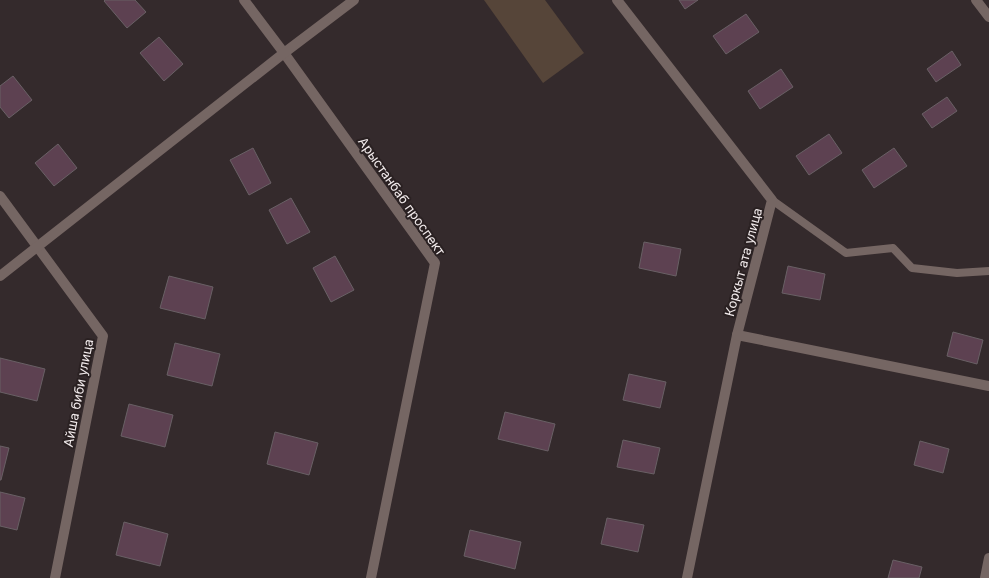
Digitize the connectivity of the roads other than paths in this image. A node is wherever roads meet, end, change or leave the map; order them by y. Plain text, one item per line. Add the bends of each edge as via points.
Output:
1 (244, 0) edge
2 (354, 0) edge
3 (617, 0) edge
4 (976, 0) edge
5 (989, 17) edge
6 (284, 53) junction
7 (0, 196) edge
8 (772, 200) junction
9 (38, 246) junction
10 (989, 272) edge
11 (0, 276) edge
12 (737, 335) junction
13 (989, 386) edge
14 (989, 558) edge
15 (55, 578) edge
16 (371, 578) edge
17 (686, 578) edge
18 (985, 578) edge

1 - 6 street, Арыстанбаб проспект
2 - 6 street
3 - 8 street, Коркыт ата улица
4 - 5 street
6 - 9 street
6 - 16 street, Арыстанбаб проспект via 435,263
7 - 9 street, Айша биби улица
8 - 10 lane via 846,253 893,248 912,268 957,273
8 - 12 street, Коркыт ата улица
9 - 11 street
9 - 15 street, Айша биби улица via 103,336
12 - 13 street
12 - 17 street, Коркыт ата улица
14 - 18 street

